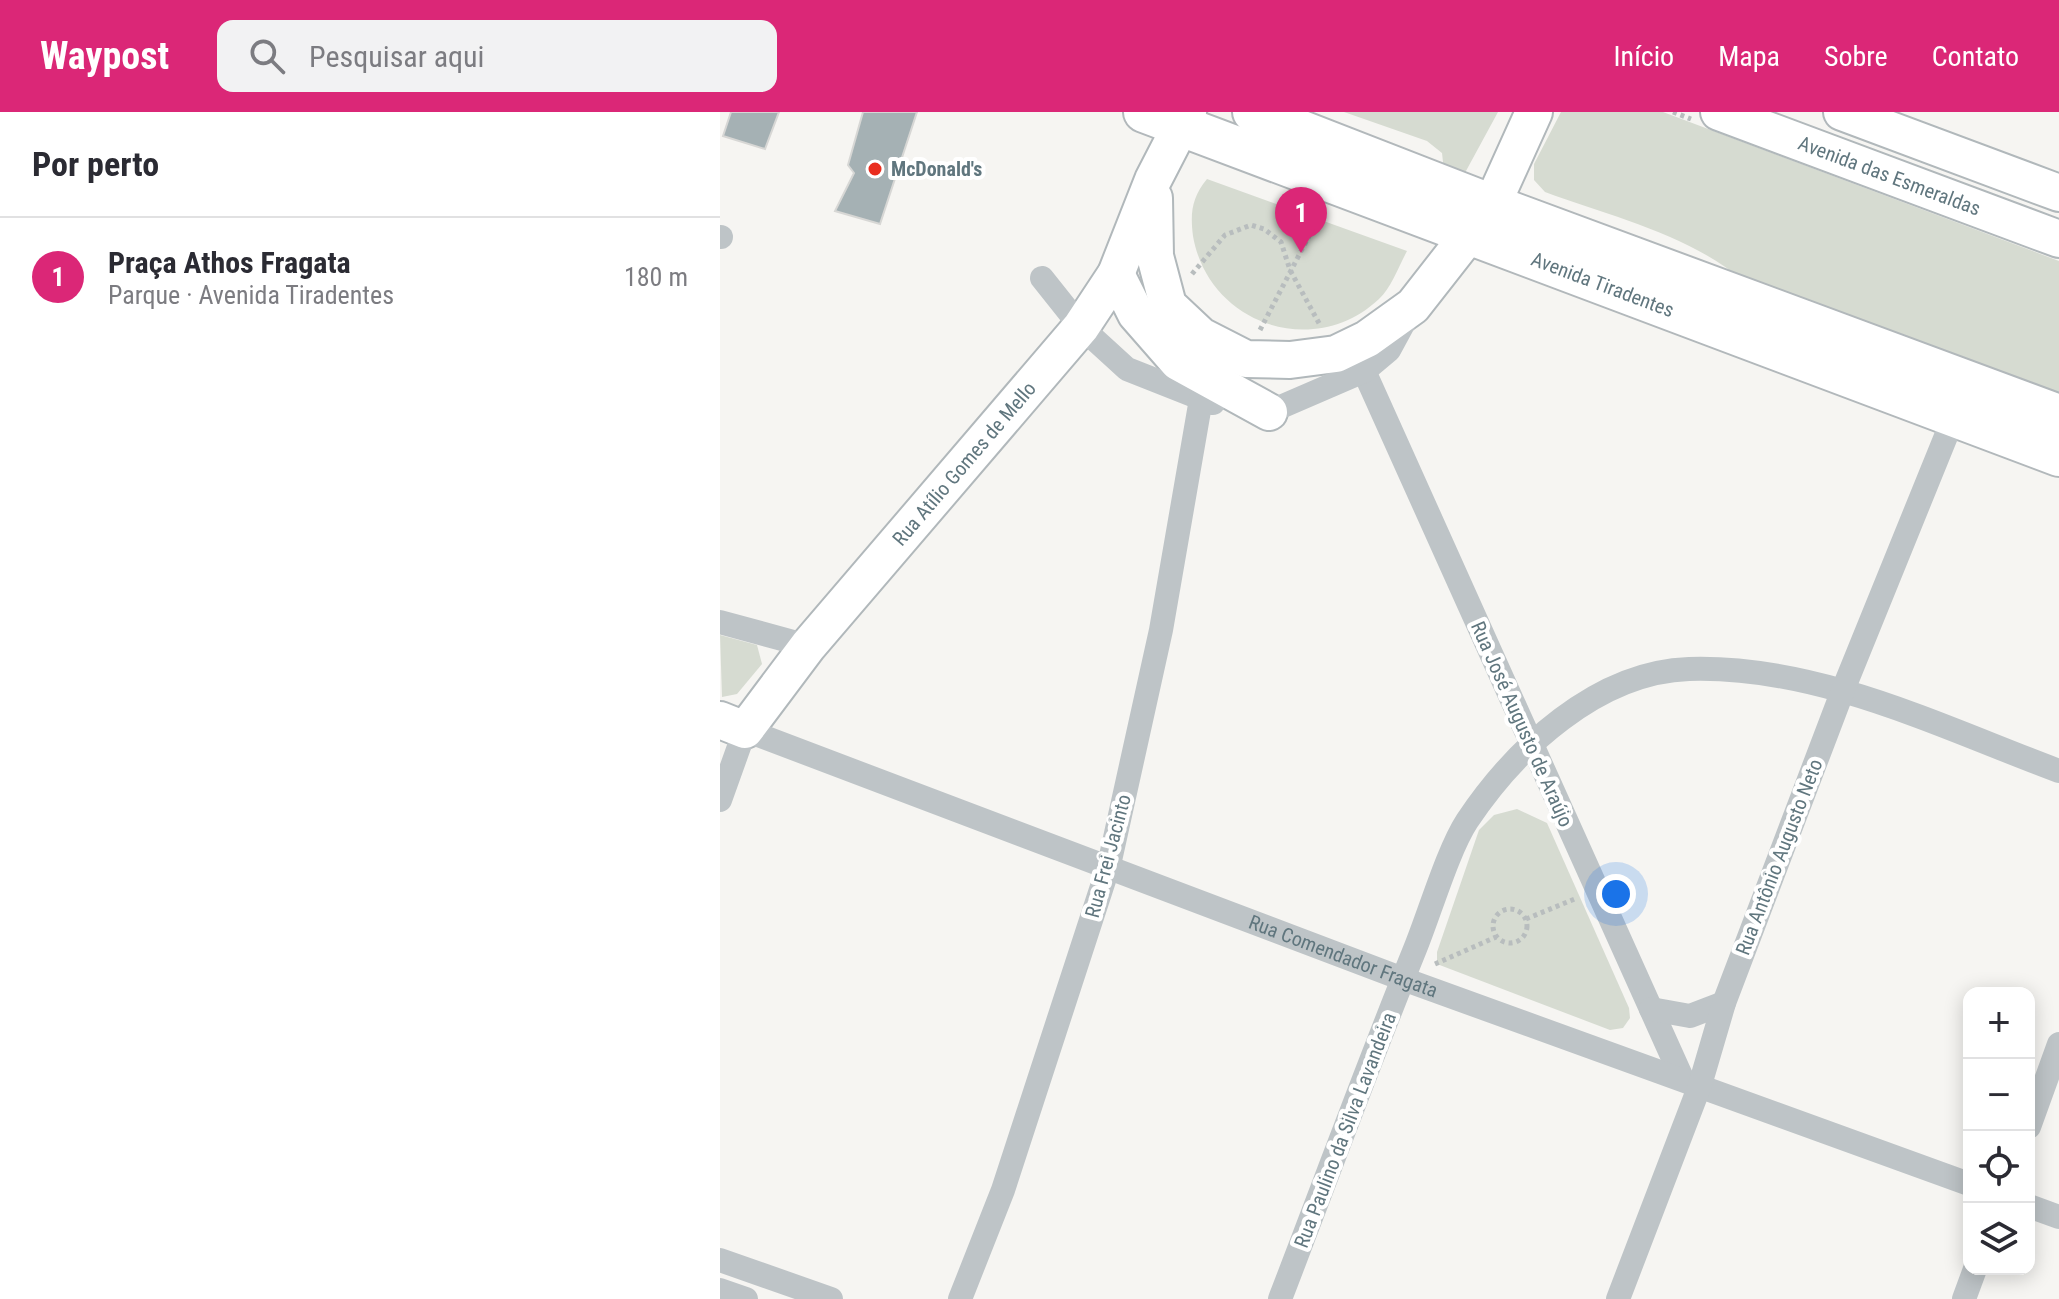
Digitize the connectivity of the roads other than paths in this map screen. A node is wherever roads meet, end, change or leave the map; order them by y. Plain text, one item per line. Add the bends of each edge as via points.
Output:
1 (1144, 112) edge
2 (1253, 112) edge
3 (1534, 112) edge
4 (1719, 112) edge
5 (1842, 112) edge
6 (1185, 119) edge
7 (1153, 180) junction
8 (2059, 193) edge
9 (1480, 220) junction
10 (2059, 239) edge
11 (1116, 274) junction
12 (1042, 278) dead end
13 (1081, 327) junction
14 (1350, 362) junction
15 (1201, 399) junction
16 (1269, 412) junction
17 (2059, 415) edge
18 (1953, 419) junction
19 (2059, 456) edge
20 (720, 622) edge
21 (808, 646) junction
22 (1843, 690) junction
23 (732, 725) edge
24 (1530, 743) junction
25 (2059, 771) edge
26 (720, 800) edge
27 (1109, 865) junction
28 (1403, 979) junction
29 (1724, 1003) junction
30 (1651, 1009) junction
31 (2059, 1044) edge
32 (1691, 1081) junction
33 (2035, 1110) edge
34 (1963, 1182) edge
35 (2035, 1208) edge
36 (2059, 1217) edge
37 (720, 1260) edge
38 (1973, 1275) edge
39 (720, 1290) edge
40 (746, 1299) edge
41 (831, 1299) edge
42 (960, 1299) edge
43 (1280, 1299) edge
44 (1618, 1299) edge
45 (1964, 1299) edge

1 - 6 main road, Avenida Tiradentes
2 - 9 main road, Avenida Tiradentes
3 - 9 main road
4 - 10 main road, Avenida das Esmeraldas
5 - 8 main road
6 - 7 main road, Rua Atílio Gomes de Mello
6 - 9 main road, Avenida Tiradentes via 1336,186
7 - 11 main road, Rua Atílio Gomes de Mello
7 - 14 main road via 1155,256 1168,305 1201,336 1246,359
9 - 14 main road via 1413,306 1367,339
9 - 17 main road, Avenida Tiradentes
9 - 18 main road, Avenida Tiradentes
11 - 13 main road, Rua Atílio Gomes de Mello
11 - 16 main road via 1136,314 1178,362
12 - 13 street
13 - 15 street via 1127,369
13 - 21 main road, Rua Atílio Gomes de Mello
14 - 16 street
14 - 24 street, Rua José Augusto de Araújo
15 - 16 street
15 - 27 street, Rua Frei Jacinto via 1161,630
18 - 19 main road, Avenida Tiradentes
18 - 22 street, Rua Antônio Augusto Neto
20 - 21 street
21 - 23 main road, Rua Atílio Gomes de Mello
22 - 24 street, Rua Paulino da Silva Lavandeira via 1750,672 1686,669 1601,694
22 - 25 street, Rua Paulino da Silva Lavandeira
22 - 29 street, Rua Antônio Augusto Neto
23 - 26 street
23 - 27 street, Rua Comendador Fragata
24 - 28 street, Rua Paulino da Silva Lavandeira via 1466,823
24 - 30 street, Rua José Augusto de Araújo
27 - 28 street, Rua Comendador Fragata
27 - 42 street, Rua Frei Jacinto via 1003,1190
28 - 32 street, Rua Comendador Fragata
28 - 43 street, Rua Paulino da Silva Lavandeira
29 - 30 street via 1690,1016
29 - 32 street, Rua Antônio Augusto Neto
30 - 32 street, Rua José Augusto de Araújo
31 - 33 street
32 - 34 street, Rua Comendador Fragata
32 - 44 street, Rua Antônio Augusto Neto
35 - 36 street
37 - 41 street
38 - 45 street
39 - 40 street

